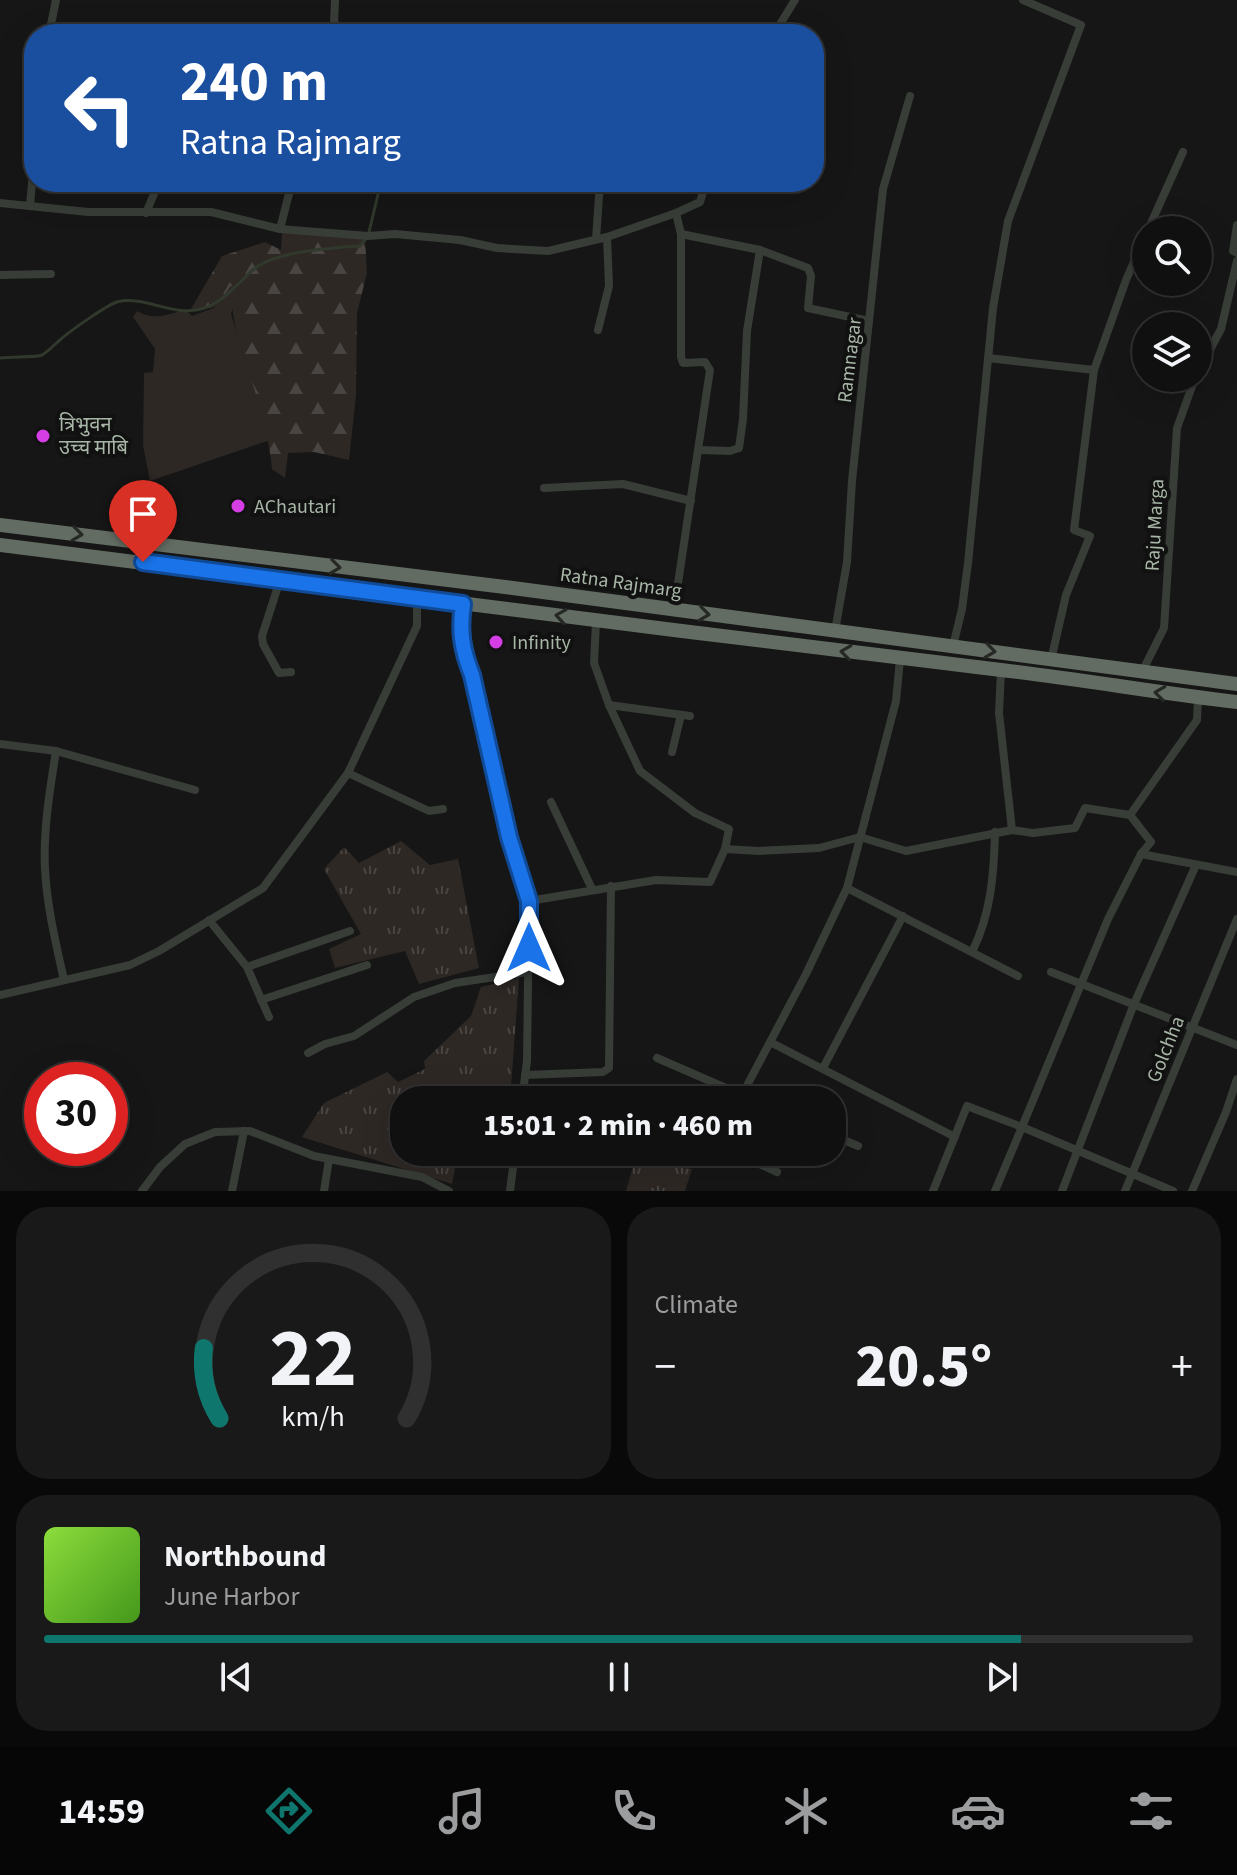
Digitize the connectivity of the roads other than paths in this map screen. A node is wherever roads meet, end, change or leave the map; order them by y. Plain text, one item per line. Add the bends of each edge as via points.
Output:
1 (56, 0) edge
2 (335, 0) edge
3 (795, 0) edge
4 (1023, 0) edge
5 (51, 24) edge
6 (334, 24) edge
7 (780, 24) edge
8 (910, 96) dead end
9 (1183, 152) dead end
10 (31, 192) edge
11 (155, 192) edge
12 (289, 192) edge
13 (599, 192) edge
14 (703, 192) edge
15 (0, 203) edge
16 (30, 206) junction
17 (146, 213) junction
18 (676, 213) junction
19 (1155, 216) edge
20 (1237, 225) edge
21 (280, 229) junction
22 (681, 234) junction
23 (607, 237) junction
24 (596, 239) junction
25 (760, 250) junction
26 (1237, 253) edge
27 (1237, 261) edge
28 (1132, 267) edge
29 (51, 274) dead end
30 (0, 275) edge
31 (869, 321) junction
32 (598, 330) dead end
33 (1212, 346) edge
34 (988, 358) junction
35 (1094, 370) junction
36 (1190, 392) edge
37 (699, 450) junction
38 (544, 488) dead end
39 (691, 501) junction
40 (0, 525) edge
41 (0, 545) edge
42 (280, 580) junction
43 (417, 597) junction
44 (463, 604) junction
45 (674, 610) junction
46 (596, 622) junction
47 (835, 631) junction
48 (953, 646) junction
49 (900, 659) junction
50 (1051, 660) junction
51 (1001, 670) junction
52 (291, 672) dead end
53 (1141, 672) junction
54 (1237, 684) edge
55 (1198, 698) junction
56 (1237, 702) edge
57 (609, 705) junction
58 (0, 744) edge
59 (56, 751) junction
60 (672, 752) dead end
61 (348, 773) junction
62 (195, 790) dead end
63 (551, 802) dead end
64 (443, 809) dead end
65 (1130, 815) junction
66 (1012, 830) junction
67 (995, 832) junction
68 (860, 837) junction
69 (725, 849) junction
70 (1141, 854) junction
71 (1196, 865) junction
72 (1237, 872) edge
73 (611, 886) junction
74 (847, 888) junction
75 (592, 889) junction
76 (529, 901) junction
77 (903, 916) junction
78 (1237, 919) edge
79 (209, 920) junction
80 (350, 931) dead end
81 (972, 952) junction
82 (367, 965) dead end
83 (247, 967) junction
84 (528, 972) junction
85 (1051, 972) dead end
86 (1018, 976) dead end
87 (64, 980) junction
88 (1081, 982) junction
89 (0, 995) edge
90 (261, 1000) junction
91 (1134, 1004) junction
92 (269, 1017) dead end
93 (1191, 1026) junction
94 (770, 1042) junction
95 (1237, 1045) edge
96 (308, 1053) dead end
97 (657, 1058) dead end
98 (823, 1068) junction
99 (525, 1075) junction
100 (1237, 1079) edge
101 (524, 1086) edge
102 (717, 1086) edge
103 (746, 1086) edge
104 (1226, 1112) junction
105 (1237, 1115) edge
106 (1022, 1127) junction
107 (244, 1131) junction
108 (955, 1137) junction
109 (846, 1141) edge
110 (858, 1146) dead end
111 (1079, 1152) junction
112 (329, 1159) junction
113 (513, 1166) edge
114 (764, 1166) edge
115 (777, 1172) dead end
116 (1133, 1173) junction
117 (142, 1191) edge
118 (232, 1191) edge
119 (324, 1191) edge
120 (449, 1191) edge
121 (510, 1191) edge
122 (933, 1191) edge
123 (995, 1191) edge
124 (1062, 1191) edge
125 (1125, 1191) edge
126 (1173, 1191) edge
127 (1192, 1191) edge

1 - 5 street
2 - 6 street
3 - 7 street
4 - 34 street via 1081,25 1008,221
8 - 31 street, Ramnagar via 883,189
9 - 19 street
10 - 16 street
11 - 17 street
12 - 21 street
13 - 24 street
14 - 18 street via 700,202
15 - 16 street
16 - 17 street
17 - 21 street via 211,212
18 - 22 street
18 - 23 street
20 - 26 street
21 - 24 street via 395,234 548,251
22 - 25 street
22 - 37 street via 681,357 683,363 705,362 710,370
23 - 24 street
23 - 32 street via 609,286
25 - 31 street via 808,268 808,308
25 - 37 street via 747,331 739,448
27 - 33 street
28 - 35 street
29 - 30 street
31 - 47 street, Ramnagar via 847,562
34 - 35 street
34 - 48 street via 968,563
35 - 50 street via 1074,530 1090,536 1066,595
36 - 53 street, Raju Marga via 1177,428 1164,628
37 - 39 street
38 - 39 street via 623,484
39 - 45 street
40 -> 45 highway, Ratna Rajmarg
41 - 42 highway, Ratna Rajmarg
42 - 43 highway, Ratna Rajmarg
42 - 52 street via 262,636 279,673
43 - 44 highway, Ratna Rajmarg
43 - 61 street via 417,626
46 -> 44 highway, Ratna Rajmarg
44 - 76 street via 462,650
45 -> 47 highway, Ratna Rajmarg
49 -> 46 highway, Ratna Rajmarg
46 - 57 street via 594,663
47 - 48 highway, Ratna Rajmarg
48 -> 50 highway, Ratna Rajmarg
49 - 51 highway, Ratna Rajmarg
49 - 68 street via 896,701
50 - 53 highway, Ratna Rajmarg
55 -> 51 highway, Ratna Rajmarg
51 - 66 street via 999,713
53 - 54 highway, Ratna Rajmarg
55 - 56 highway, Ratna Rajmarg
55 - 65 street via 1197,720
57 - 60 street via 686,715
57 - 69 street via 640,771 695,813 729,829
58 - 59 street
59 - 62 street
59 - 87 street via 45,869
61 - 64 street via 429,811
61 - 79 street via 263,888
63 - 75 street
65 - 66 street via 1085,808 1075,828
65 - 70 street via 1151,842
66 - 67 street
67 - 68 street via 906,851
67 - 81 street via 985,926
68 - 69 street via 819,848
68 - 74 street
69 - 73 street via 710,882 656,880
70 - 71 street
70 - 88 street
71 - 72 street
71 - 91 street
73 - 75 street
73 - 99 street via 609,1068
74 - 77 street
74 - 94 street
75 - 76 street
76 - 84 street
77 - 81 street
77 - 98 street
78 - 93 street, Golchha
79 - 83 street
79 - 87 street via 130,965
80 - 83 street
81 - 86 street
82 - 90 street
83 - 90 street
84 - 96 street via 455,983 414,997 354,1036
84 - 99 street
85 - 88 street
87 - 89 street
88 - 91 street
88 - 106 street
90 - 92 street
91 - 93 street
91 - 111 street
93 - 95 street
93 - 116 street, Golchha
94 - 98 street
94 - 103 street
97 - 102 street
98 - 108 street
99 - 101 street
100 - 104 street
104 - 105 street
104 - 127 street
106 - 108 street via 967,1106
106 - 111 street
106 - 123 street
107 - 112 street
107 - 117 street via 215,1132 185,1144
107 - 118 street
108 - 122 street
109 - 110 street
111 - 116 street
111 - 124 street
112 - 119 street
112 - 120 street via 422,1177
113 - 121 street
114 - 115 street
116 - 125 street, Golchha
116 - 126 street

